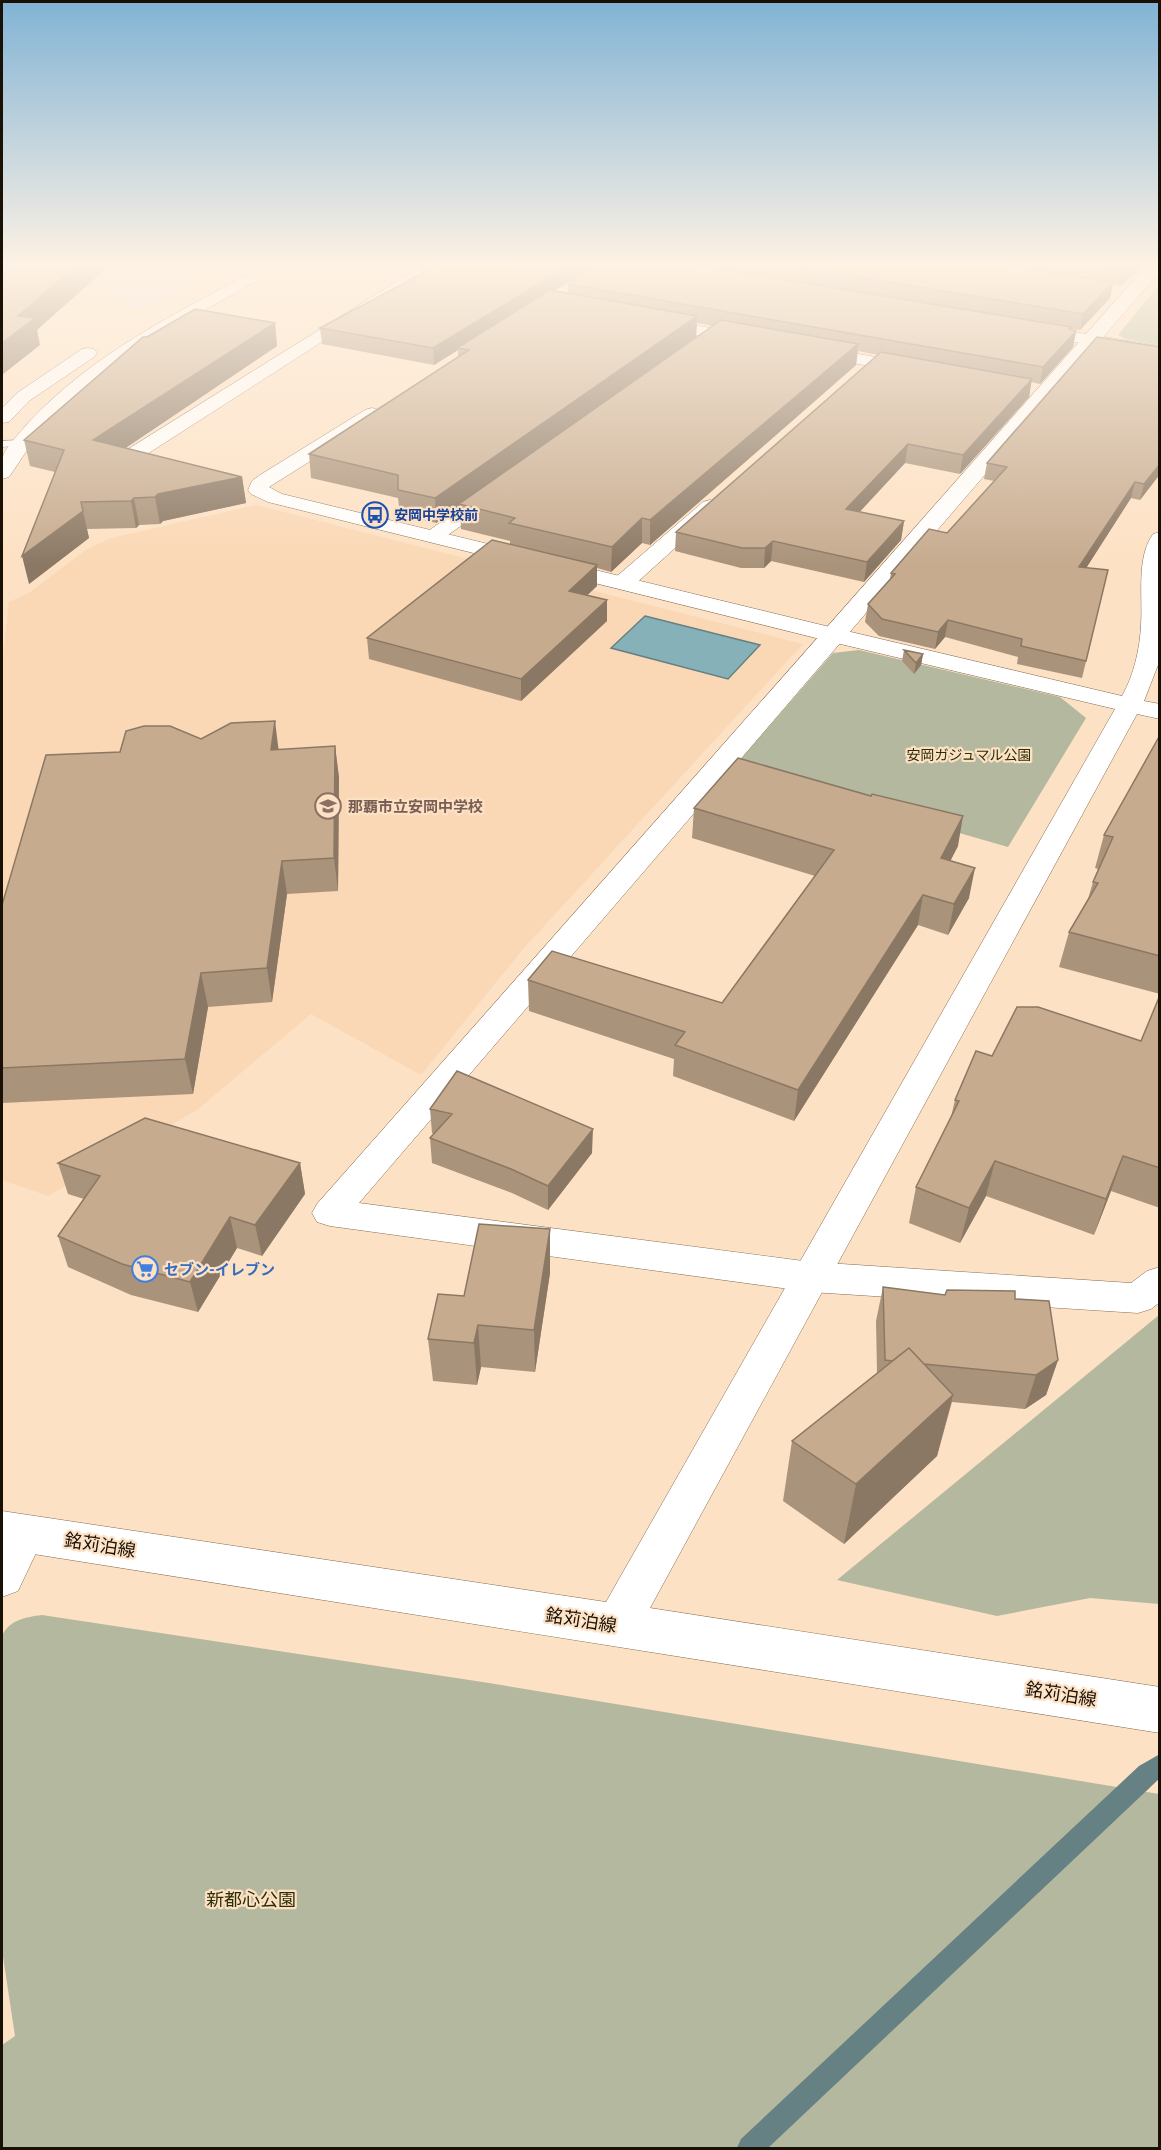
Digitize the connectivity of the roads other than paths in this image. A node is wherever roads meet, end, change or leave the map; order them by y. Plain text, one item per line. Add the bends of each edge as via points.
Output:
1 (70, 364) edge
2 (105, 364) edge
3 (276, 364) edge
4 (871, 364) edge
5 (887, 364) edge
6 (1070, 364) edge
7 (931, 372) edge
8 (856, 378) edge
9 (1023, 388) edge
10 (1046, 392) junction
11 (389, 404) edge
12 (2, 418) edge
13 (11, 443) edge
14 (170, 471) edge
15 (2, 473) edge
16 (511, 480) edge
17 (722, 496) edge
18 (434, 536) junction
19 (1159, 540) edge
20 (624, 582) junction
21 (832, 635) junction
22 (1145, 709) edge
23 (811, 1277) junction
24 (1160, 1281) edge
25 (12, 1532) edge
26 (2, 1577) edge
27 (617, 1625) junction
28 (1160, 1710) edge

1 - 12 street via 23,397
2 - 13 street
3 - 14 street via 124,460
4 - 8 street
5 - 7 street
6 - 10 street
9 - 10 street
10 - 21 street
11 - 18 street via 248,489
13 - 15 street
16 - 18 street
17 - 20 street
18 - 20 street
19 - 22 street via 1151,582 1152,643 1143,676
20 - 21 street
21 - 22 street
21 - 23 street via 330,1213
22 - 23 street
23 - 24 street via 1138,1298
23 - 27 street
25 - 26 street
25 - 27 street, 銘苅泊線
27 - 28 street, 銘苅泊線

